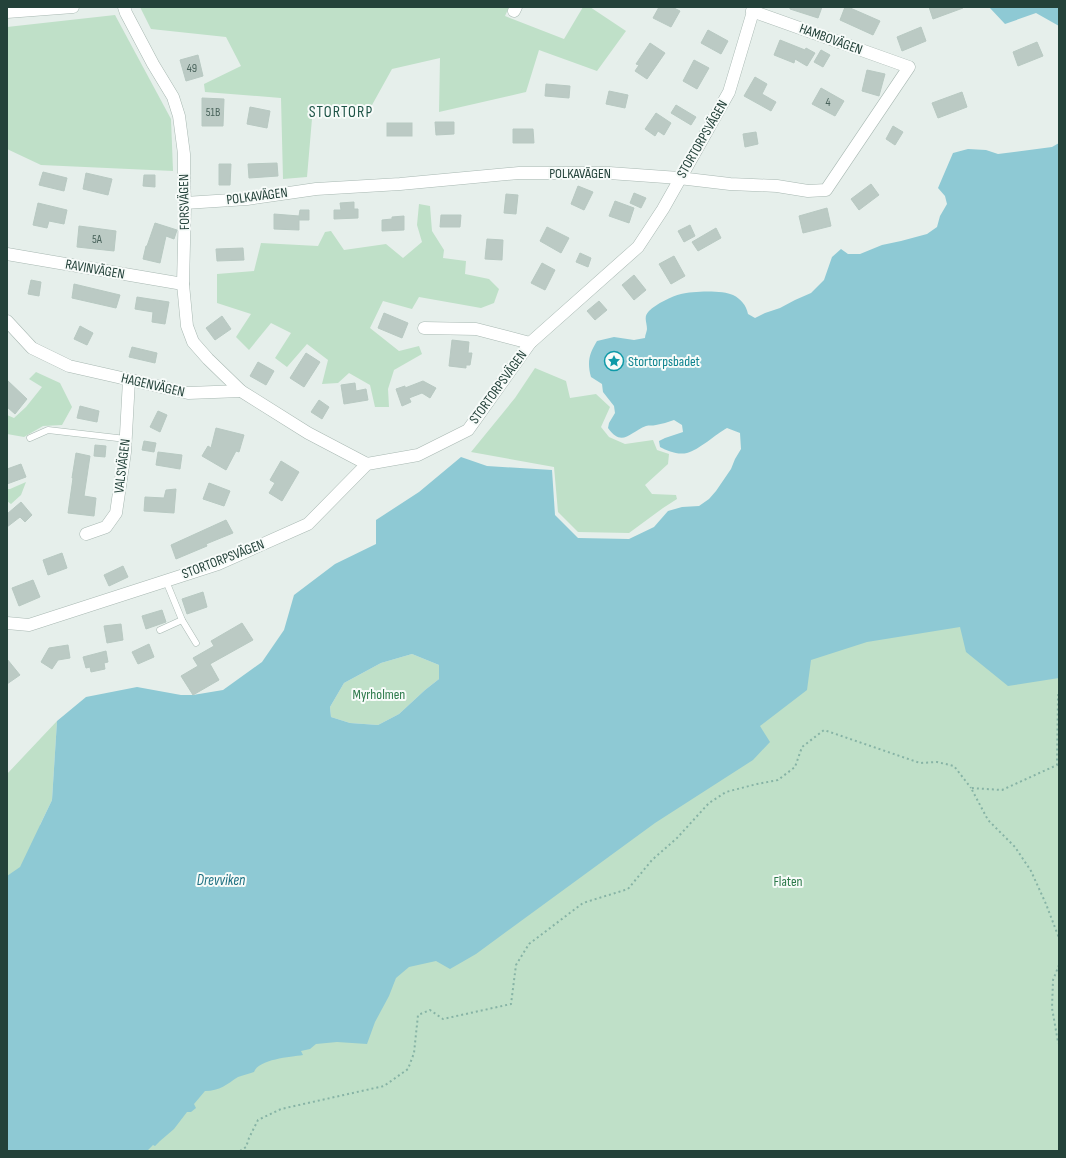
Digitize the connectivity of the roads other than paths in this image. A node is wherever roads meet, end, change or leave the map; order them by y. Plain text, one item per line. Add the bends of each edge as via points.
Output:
1 (73, 7) edge
2 (124, 7) edge
3 (753, 9) edge
4 (7, 12) edge
5 (909, 67) joint
6 (679, 178) junction
7 (185, 203) junction
8 (7, 254) edge
9 (183, 284) junction
10 (7, 321) edge
11 (424, 328) dead end
12 (530, 343) junction
13 (129, 380) junction
14 (241, 391) junction
15 (30, 438) dead end
16 (126, 439) junction
17 (367, 464) junction
18 (86, 534) dead end
19 (166, 581) junction
20 (182, 620) junction
21 (8, 624) edge
22 (160, 630) dead end
23 (196, 643) dead end

1 - 4 street
2 - 7 street, FORSVÄGEN via 173,97 180,116
3 - 5 street, HAMBOVÄGEN
3 - 6 street, STORTORPSVÄGEN via 729,92
5 - 6 street, POLKAVÄGEN via 826,190 808,191
6 - 7 street, POLKAVÄGEN via 609,173 519,173 400,184 316,188 247,199
6 - 12 street, STORTORPSVÄGEN via 663,209 638,247
7 - 9 street, FORSVÄGEN
8 - 9 street, RAVINVÄGEN
9 - 14 street, FORSVÄGEN via 187,326 193,342
10 - 13 street, HAGENVÄGEN via 32,348 69,366
11 - 12 street via 476,329
12 - 17 street, STORTORPSVÄGEN via 468,430 418,455
13 - 14 street, HAGENVÄGEN via 188,394
13 - 16 street, VALSVÄGEN
14 - 17 street via 308,433
15 - 16 lane via 48,430
16 - 18 street, VALSVÄGEN via 116,513 106,527
17 - 19 street, STORTORPSVÄGEN via 308,524 218,564
19 - 20 lane
19 - 21 street, STORTORPSVÄGEN via 29,625
20 - 22 lane
20 - 23 lane

